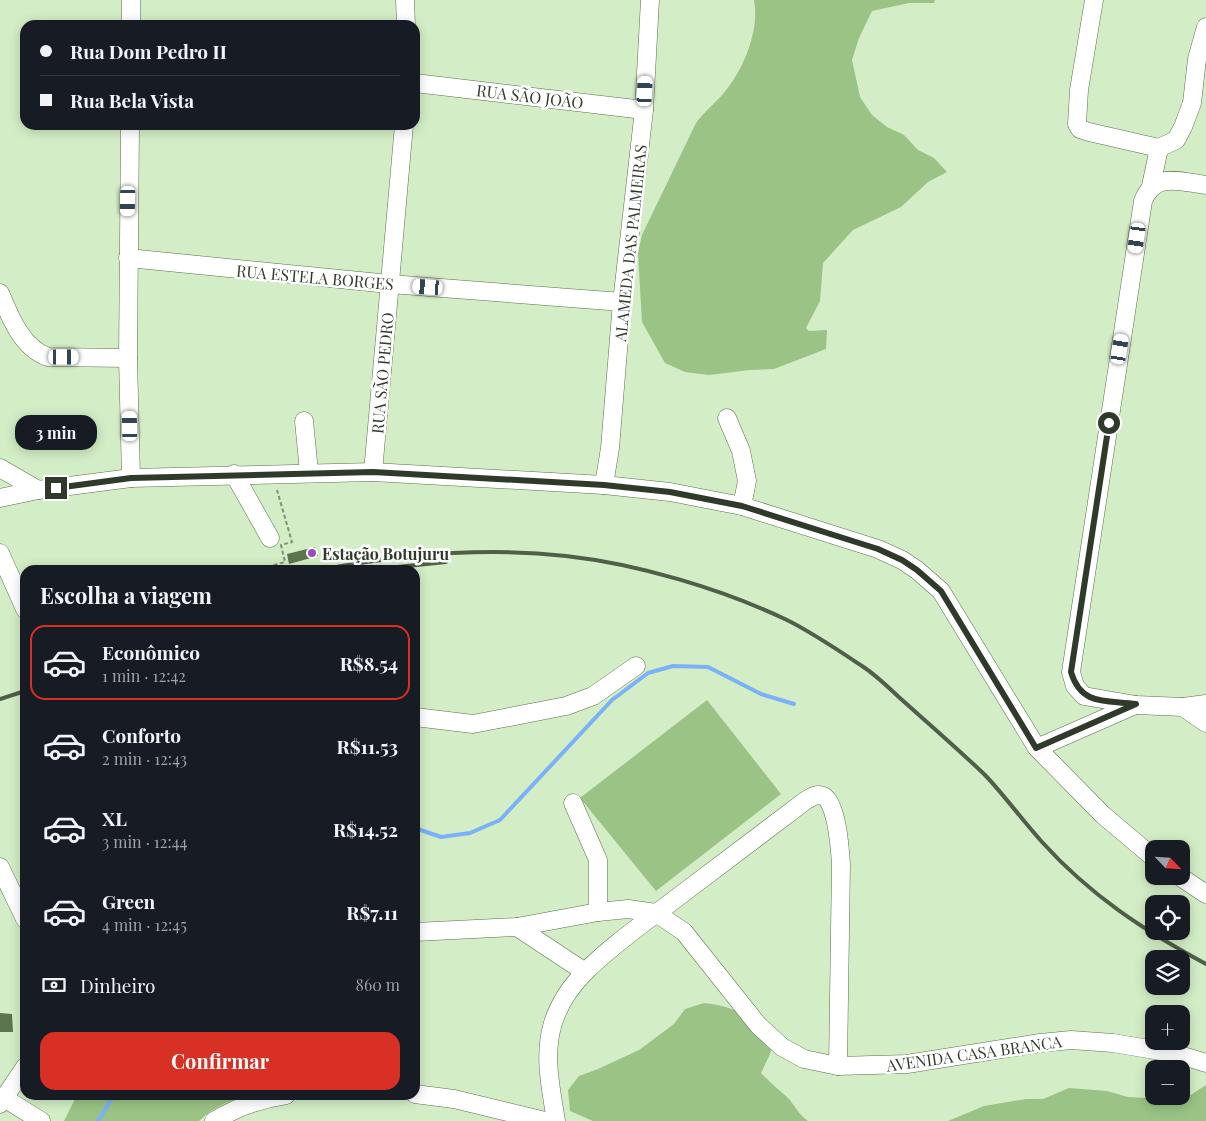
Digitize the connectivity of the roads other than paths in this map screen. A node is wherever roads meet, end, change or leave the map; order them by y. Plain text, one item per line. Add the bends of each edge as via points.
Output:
1 (131, 0) edge
2 (406, 0) edge
3 (650, 0) edge
4 (1094, 0) edge
5 (131, 20) edge
6 (406, 20) edge
7 (1206, 27) edge
8 (420, 84) edge
9 (644, 110) junction
10 (130, 130) edge
11 (404, 130) edge
12 (1159, 148) junction
13 (1206, 185) edge
14 (1151, 186) junction
15 (128, 258) junction
16 (390, 284) junction
17 (0, 293) edge
18 (622, 302) junction
19 (128, 358) junction
20 (727, 418) dead end
21 (304, 421) dead end
22 (0, 468) edge
23 (308, 472) junction
24 (373, 472) junction
25 (234, 474) junction
26 (131, 478) junction
27 (604, 485) junction
28 (38, 490) junction
29 (0, 498) edge
30 (742, 506) junction
31 (270, 538) dead end
32 (0, 553) edge
33 (0, 580) edge
34 (20, 598) edge
35 (20, 620) edge
36 (636, 666) dead end
37 (1136, 704) junction
38 (1206, 704) edge
39 (1183, 707) junction
40 (420, 718) edge
41 (1206, 723) edge
42 (1036, 748) junction
43 (573, 803) dead end
44 (1145, 850) edge
45 (0, 867) edge
46 (1190, 883) edge
47 (19, 891) edge
48 (1206, 894) edge
49 (598, 912) junction
50 (656, 913) junction
51 (518, 927) junction
52 (420, 932) edge
53 (585, 972) junction
54 (1206, 1063) edge
55 (838, 1066) junction
56 (20, 1074) edge
57 (420, 1095) edge
58 (262, 1100) edge
59 (2, 1101) edge
60 (41, 1121) edge
61 (214, 1121) edge
62 (545, 1121) edge
63 (556, 1121) edge

1 - 5 street
2 - 6 street
3 - 9 street, ALAMEDA DAS PALMEIRAS
4 - 12 street via 1079,90 1077,124 1089,132
7 - 12 street via 1197,59 1192,103 1183,127 1176,140
8 - 9 street, RUA SÃO JOÃO
9 - 18 street, ALAMEDA DAS PALMEIRAS
10 - 15 street
11 - 16 street, RUA SÃO PEDRO
12 - 14 street
13 - 14 street via 1168,181
14 - 37 street via 1143,201 1071,672 1075,686 1084,696
15 - 16 street, RUA ESTELA BORGES
15 - 19 street
16 - 18 street, RUA ESTELA BORGES
16 - 24 street, RUA SÃO PEDRO
17 - 19 street via 11,320 38,354 48,357
18 - 27 street, ALAMEDA DAS PALMEIRAS
19 - 26 street
20 - 30 street via 741,451 748,481
21 - 23 street
22 - 28 street
23 - 24 street
23 - 25 street
24 - 27 street
25 - 26 street
25 - 31 street
26 - 28 street
27 - 30 street via 670,492
28 - 29 street
30 - 42 street via 878,549 917,570 941,591
32 - 34 street
33 - 35 street
36 - 40 street via 593,696 566,706 473,724
37 - 39 street
37 - 42 street
38 - 39 street
39 - 41 street
42 - 44 street via 1103,815
43 - 49 street via 598,860
45 - 47 street
46 - 48 street
49 - 50 street, AVENIDA CASA BRANCA via 628,909
49 - 51 street, AVENIDA CASA BRANCA
50 - 53 street
50 - 55 street, AVENIDA CASA BRANCA via 684,932 758,1025 782,1047 804,1059
50 - 55 street via 804,801 815,795 829,801 842,864
51 - 52 street, AVENIDA CASA BRANCA
51 - 53 street
53 - 63 street via 564,998 552,1025 548,1072
54 - 55 street, AVENIDA CASA BRANCA via 1173,1053 1071,1040 907,1064
56 - 59 street
57 - 62 street via 454,1099
58 - 61 street via 228,1112
59 - 60 street

